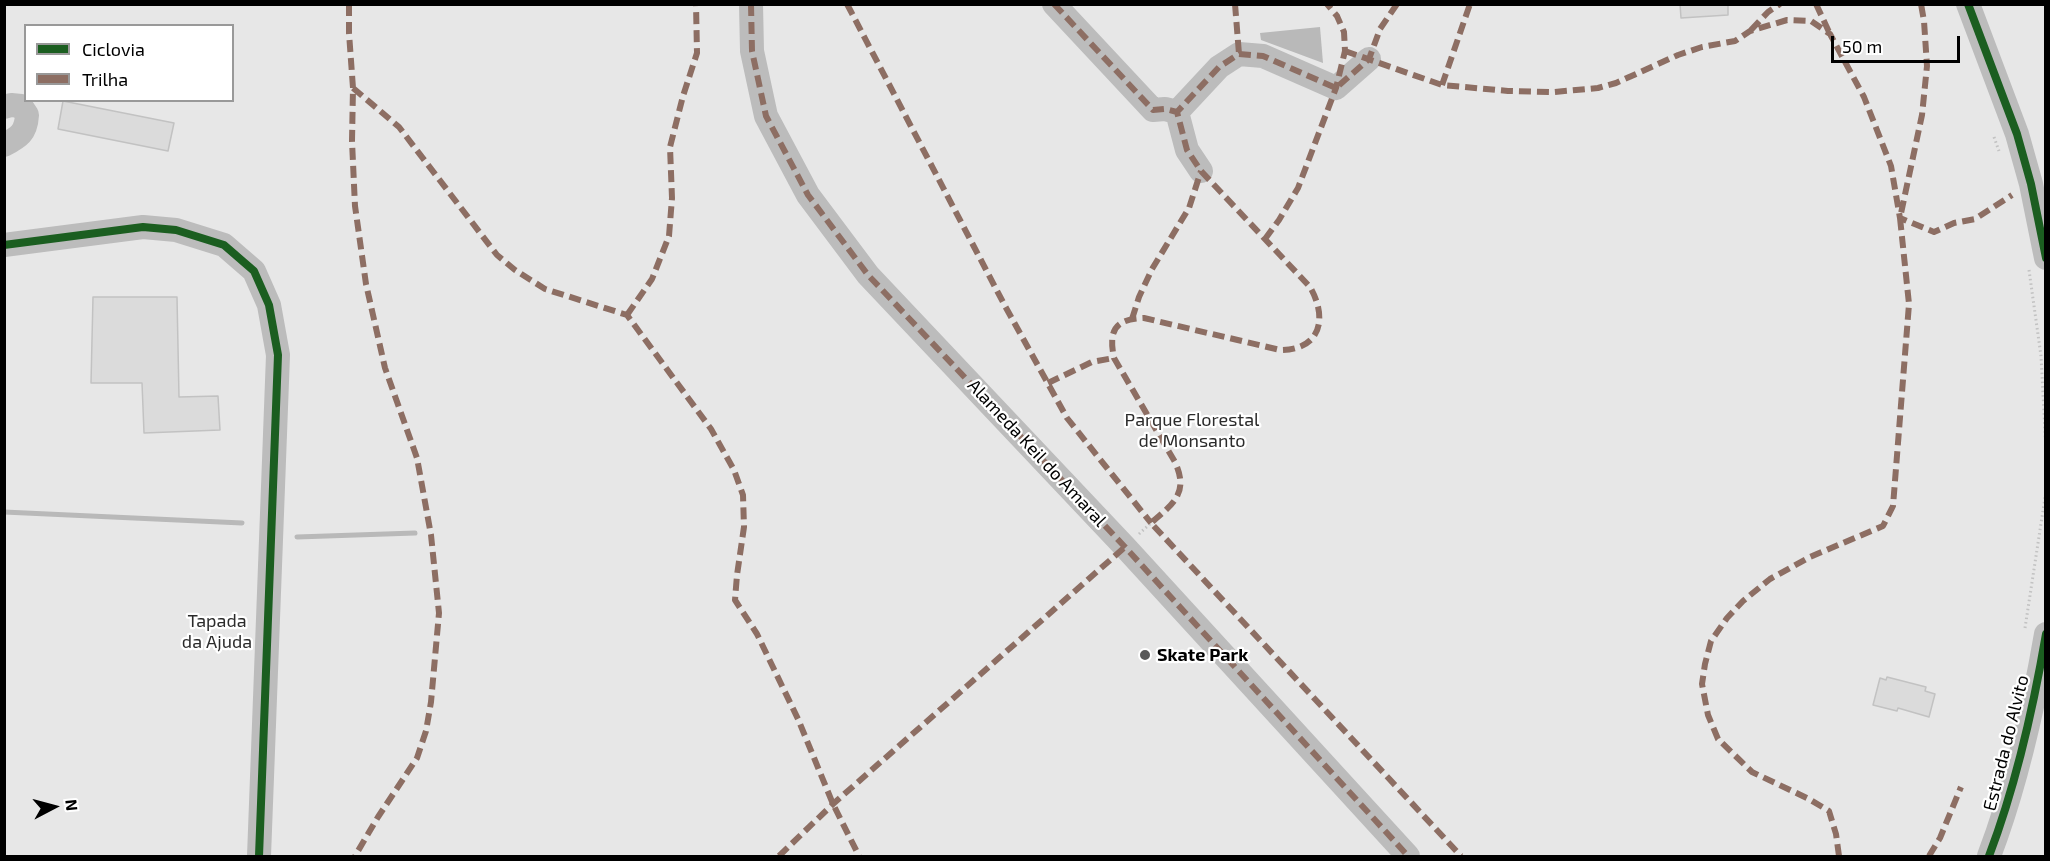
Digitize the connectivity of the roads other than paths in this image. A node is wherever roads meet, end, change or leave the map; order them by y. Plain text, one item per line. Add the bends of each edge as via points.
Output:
1 (751, 4) edge
2 (1054, 4) edge
3 (1968, 4) edge
4 (1345, 51) dead end
5 (4, 107) edge
6 (1177, 112) junction
7 (4, 145) edge
8 (1202, 171) dead end
9 (4, 244) edge
10 (2037, 261) edge
11 (2035, 634) edge
12 (259, 856) edge
13 (1408, 856) edge
14 (1989, 856) edge

1 - 13 street, Alameda Keil do Amaral via 755,74 766,116 808,195 868,274
2 - 6 street via 1153,110
3 - 10 street via 2018,134 2031,184
4 - 6 street via 1369,59 1336,88 1263,56 1239,54 1219,67
5 - 7 street via 21,106 27,115 27,126 20,136
6 - 8 street via 1186,150
9 - 12 street via 143,227 176,230 225,245 254,271 270,305 278,355
11 - 14 street, Estrada do Alvito via 2035,698 2006,809

